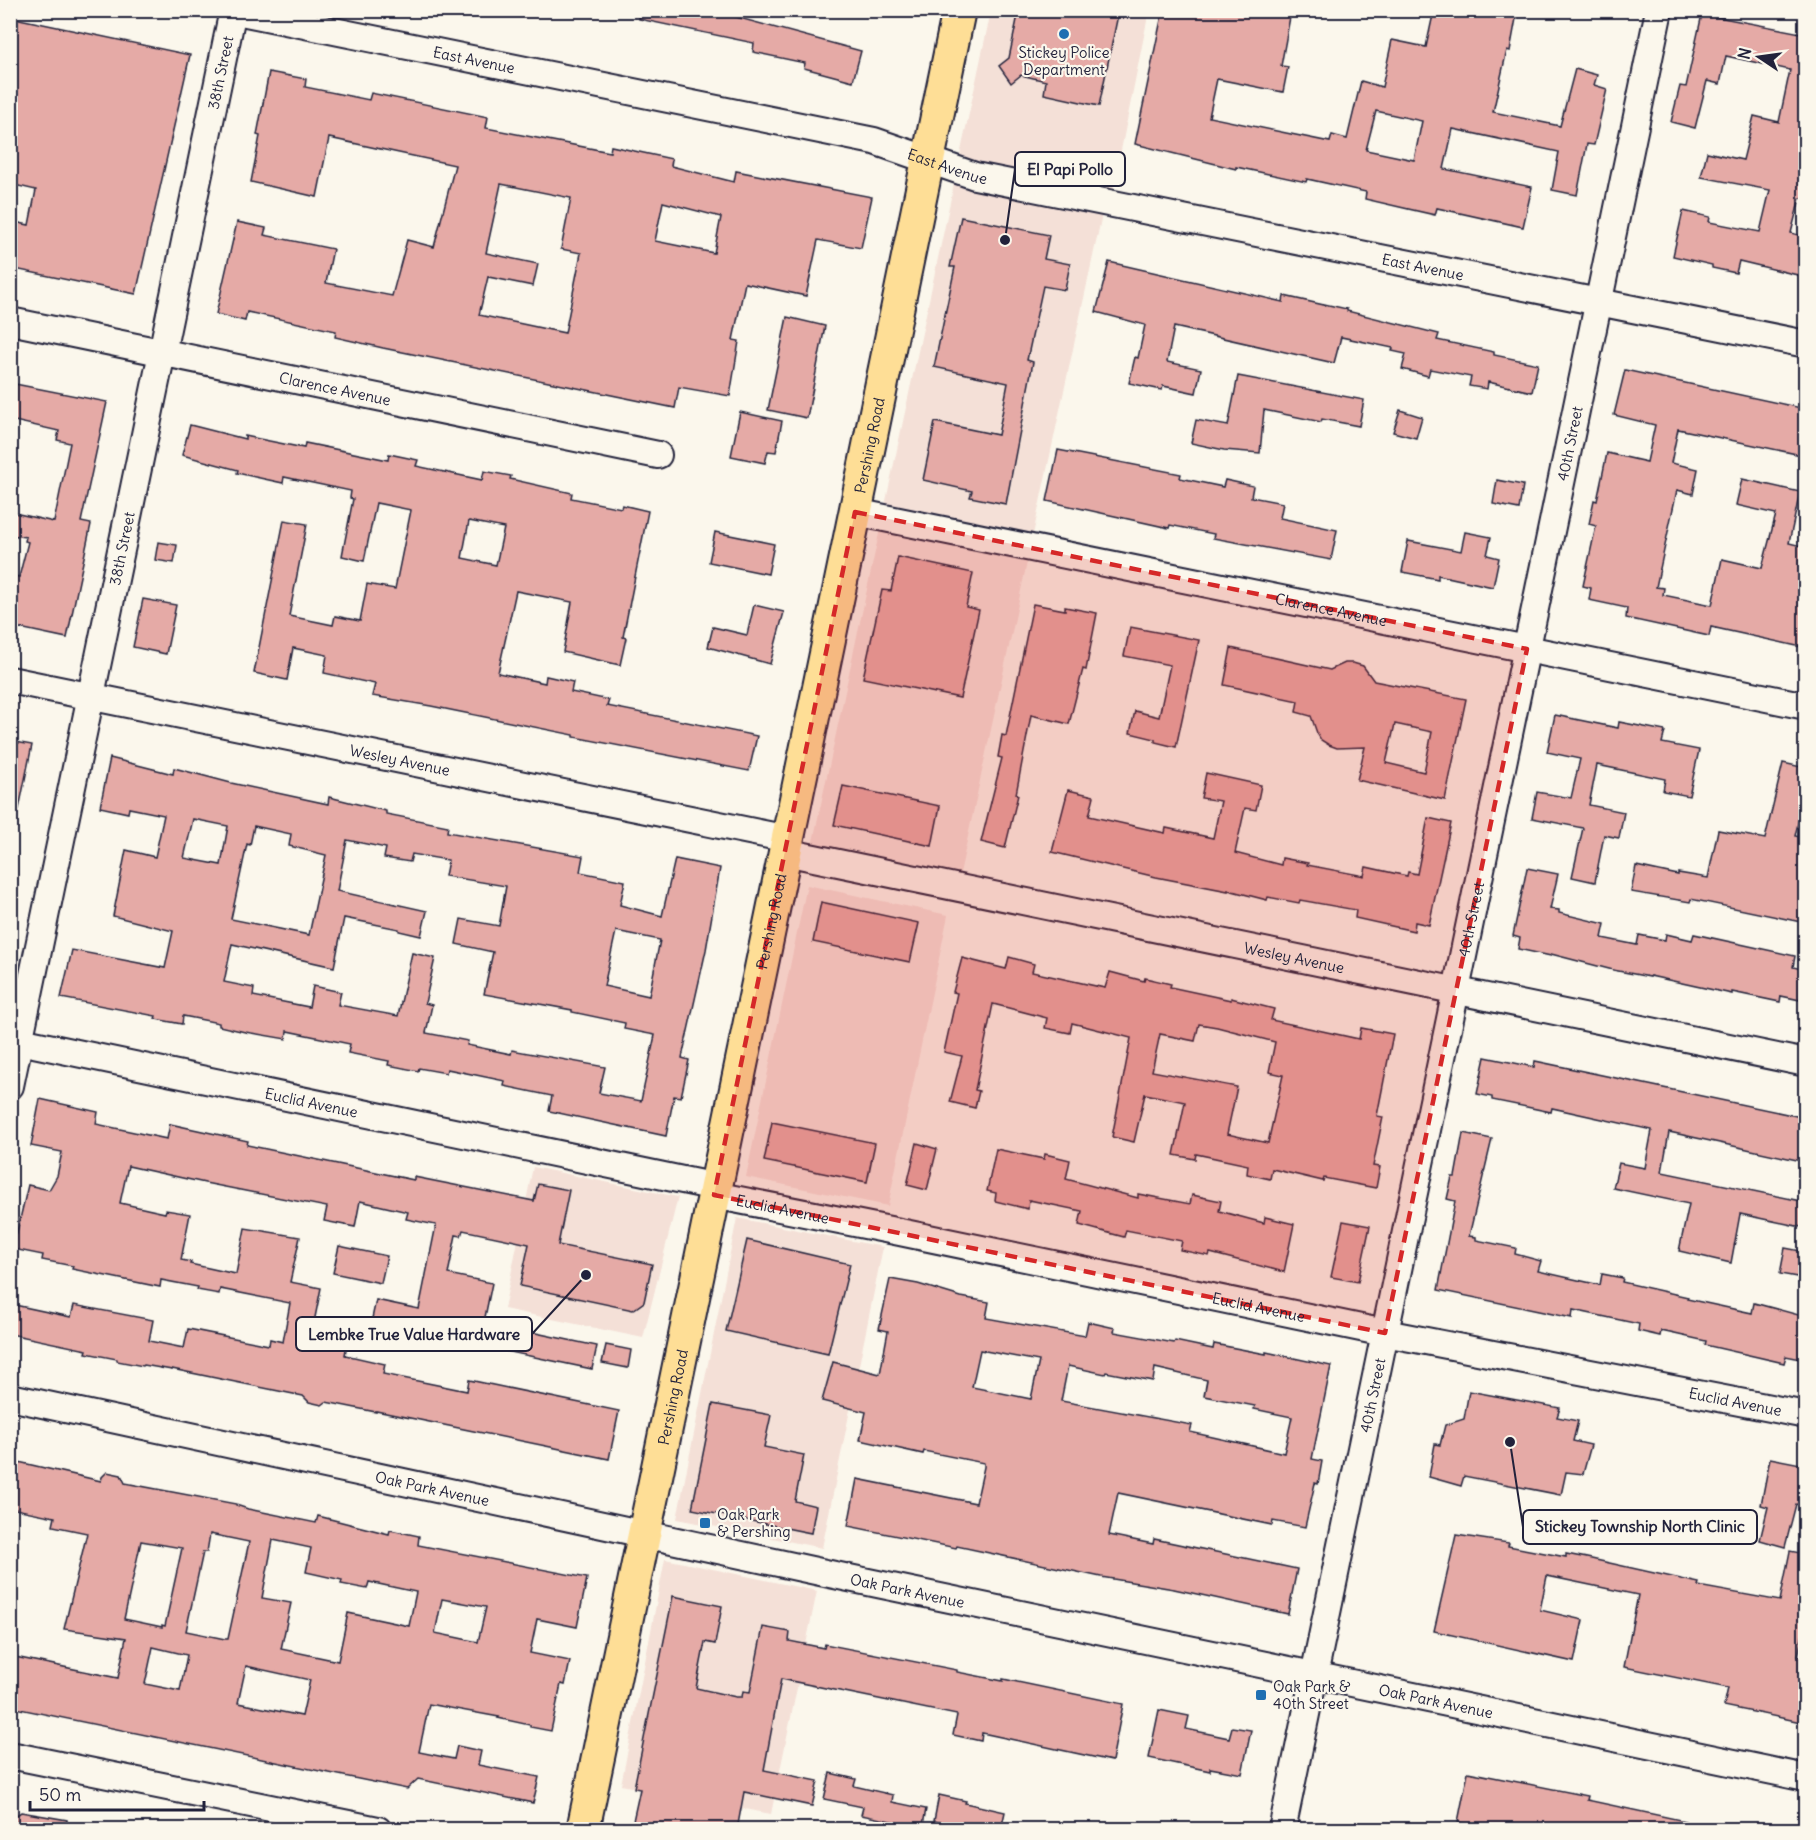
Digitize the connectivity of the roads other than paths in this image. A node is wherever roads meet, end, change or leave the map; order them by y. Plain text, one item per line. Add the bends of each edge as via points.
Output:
1 (959, 10) edge
2 (1659, 10) edge
3 (233, 11) edge
4 (928, 159) junction
5 (1599, 303) junction
6 (10, 321) edge
7 (1806, 344) edge
8 (162, 352) junction
9 (658, 455) dead end
10 (855, 512) junction
11 (1527, 649) junction
12 (10, 680) edge
13 (92, 697) junction
14 (1806, 706) edge
15 (787, 845) junction
16 (1456, 991) junction
17 (15, 1040) edge
18 (1806, 1064) edge
19 (10, 1086) edge
20 (715, 1191) junction
21 (1385, 1333) junction
22 (10, 1397) edge
23 (1806, 1415) edge
24 (644, 1533) junction
25 (1314, 1676) junction
26 (10, 1755) edge
27 (1806, 1778) edge
28 (378, 1830) edge
29 (583, 1830) edge
30 (1282, 1830) edge

1 - 4 main road, Pershing Road
2 - 5 street, 40th Street
3 - 4 street, East Avenue via 874,141
3 - 8 street, 38th Street
4 - 5 street, East Avenue via 975,176
4 - 10 main road, Pershing Road
5 - 7 street, East Avenue
5 - 11 street, 40th Street
6 - 8 street, Clarence Avenue
8 - 9 street, Clarence Avenue
8 - 13 street, 38th Street
10 - 11 street, Clarence Avenue
10 - 15 main road, Pershing Road
11 - 14 street, Clarence Avenue
11 - 16 street, 40th Street
12 - 13 street, Wesley Avenue
13 - 15 street, Wesley Avenue
13 - 17 street, 38th Street
15 - 16 street, Wesley Avenue
15 - 20 main road, Pershing Road
16 - 18 street, Wesley Avenue
16 - 21 street, 40th Street
17 - 19 street, 38th Street
17 - 20 street, Euclid Avenue
20 - 21 street, Euclid Avenue
20 - 24 main road, Pershing Road
21 - 23 street, Euclid Avenue
21 - 25 street, 40th Street
22 - 24 street, Oak Park Avenue
24 - 25 street, Oak Park Avenue
24 - 29 main road, Pershing Road
25 - 27 street, Oak Park Avenue
25 - 30 street, 40th Street
26 - 28 street

